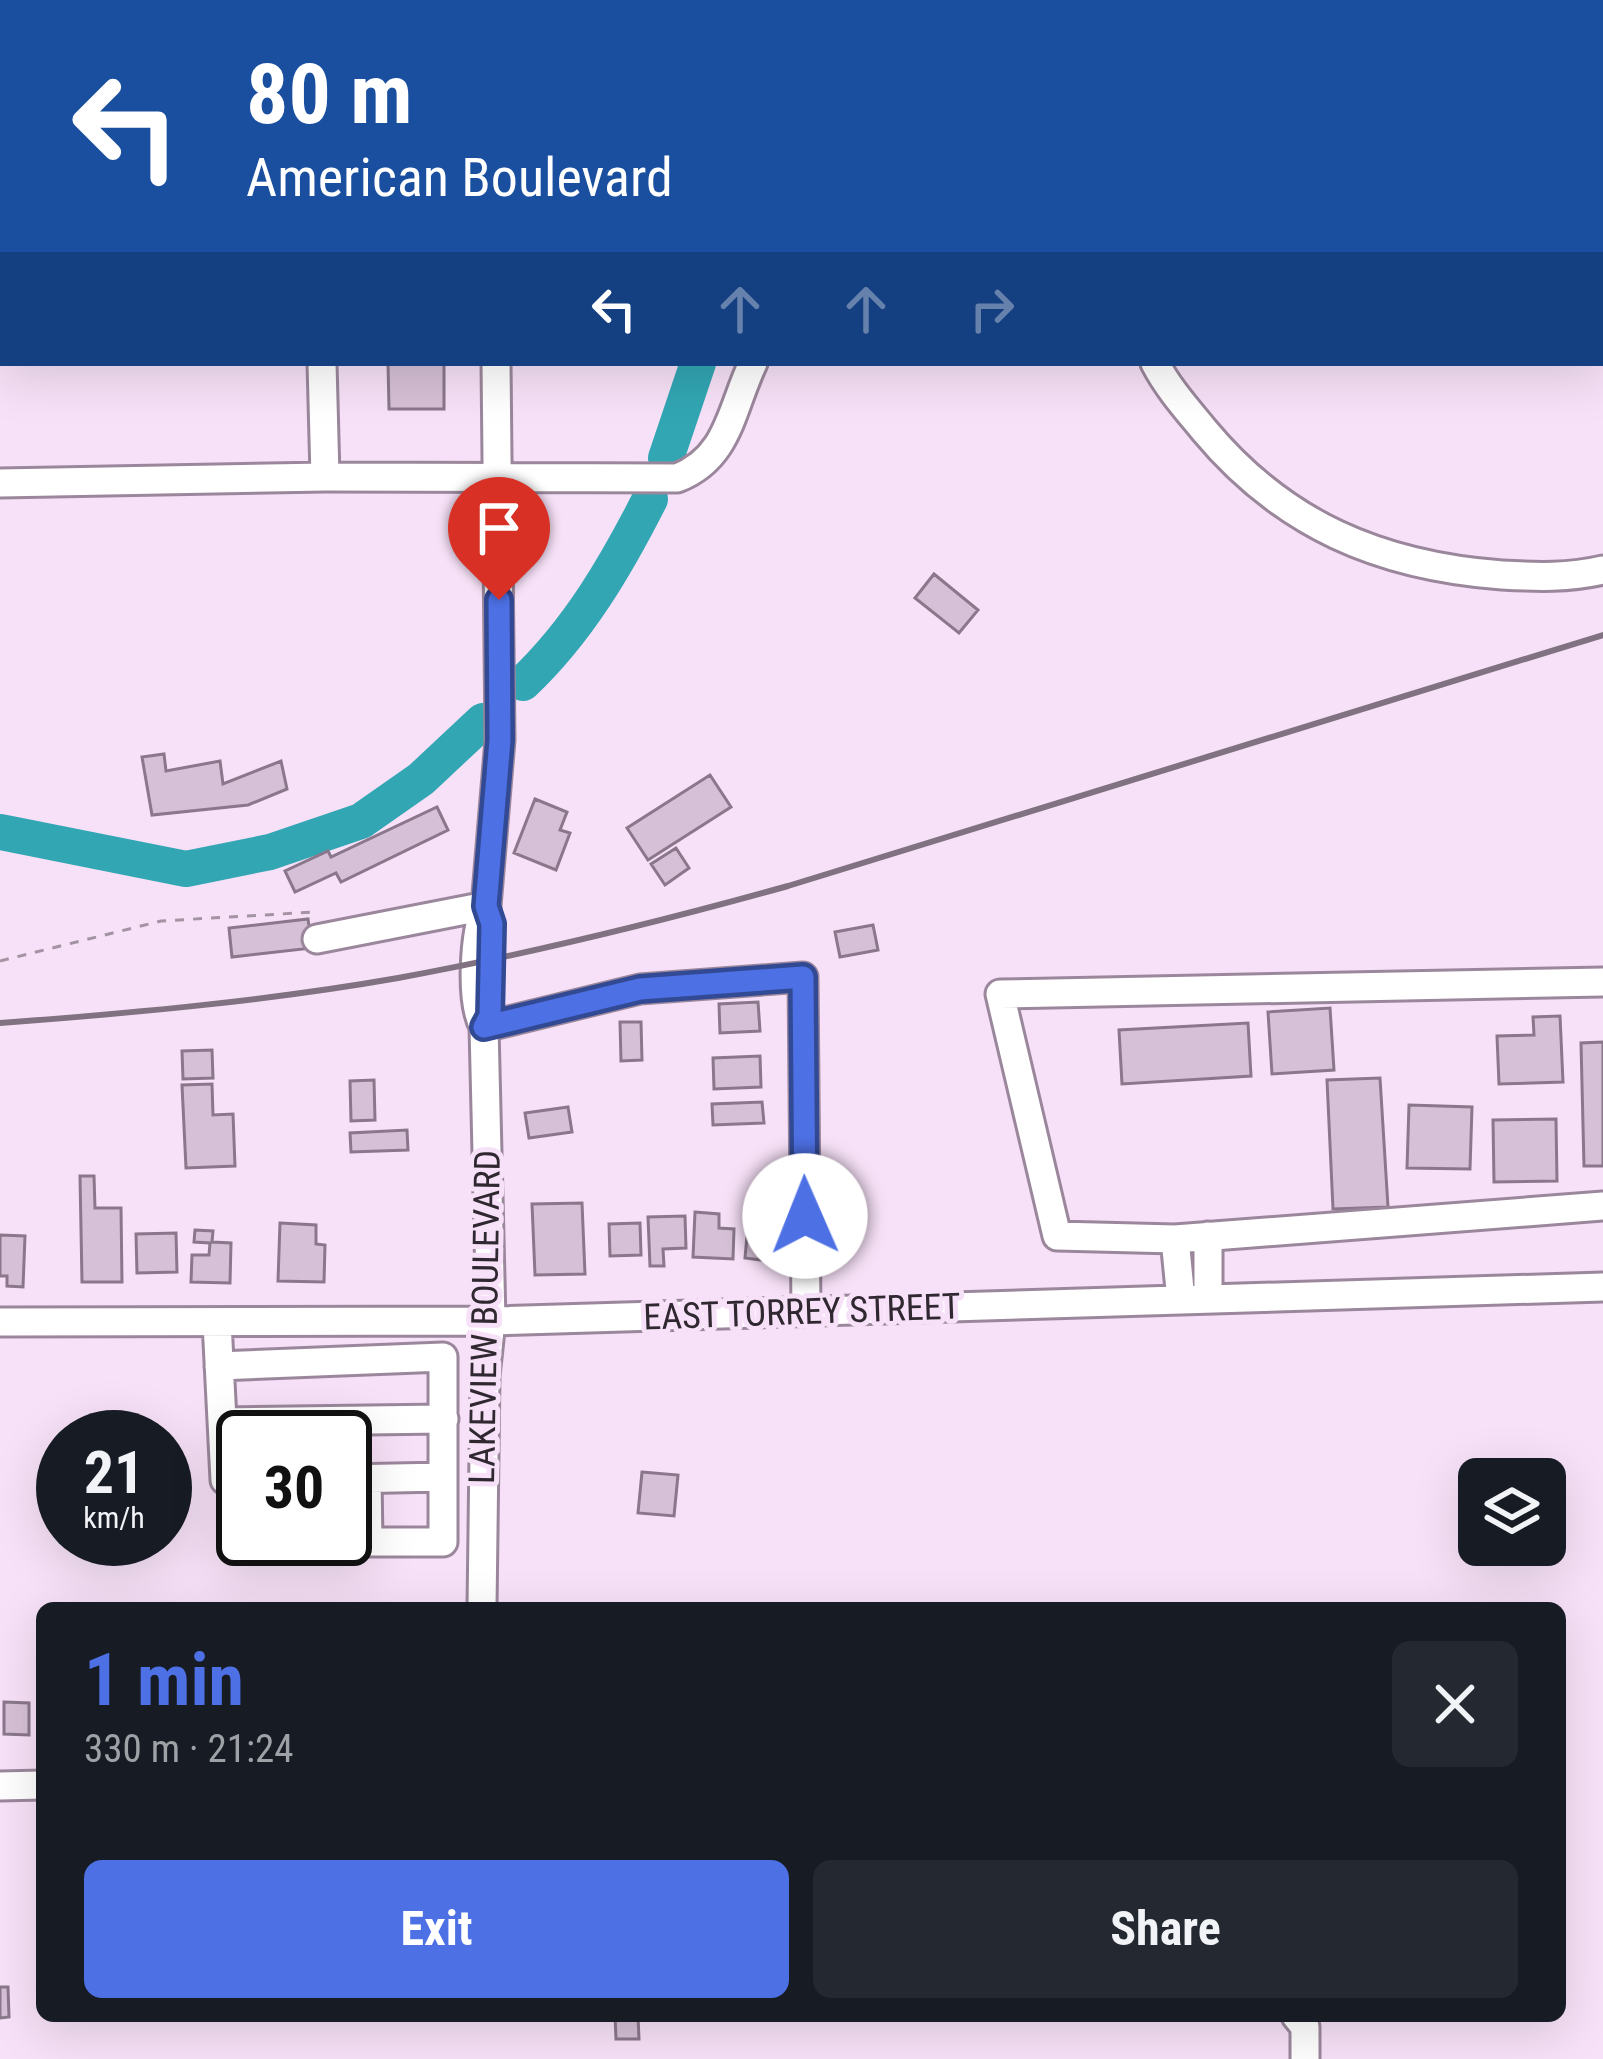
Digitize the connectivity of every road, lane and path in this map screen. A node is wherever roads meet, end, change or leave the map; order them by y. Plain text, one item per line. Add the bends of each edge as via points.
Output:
1 (322, 366) edge
2 (496, 366) edge
3 (752, 366) edge
4 (1156, 366) edge
5 (325, 477) junction
6 (498, 477) junction
7 (0, 484) edge
8 (1603, 571) edge
9 (486, 906) junction
10 (317, 939) joint
11 (0, 961) edge
12 (1603, 982) edge
13 (484, 1027) junction
14 (1603, 1206) edge
15 (1208, 1236) junction
16 (1175, 1239) junction
17 (1603, 1287) edge
18 (1195, 1299) junction
19 (806, 1312) junction
20 (491, 1321) junction
21 (0, 1322) edge
22 (218, 1322) junction
23 (219, 1366) junction
24 (221, 1410) edge
25 (444, 1419) junction
26 (372, 1420) edge
27 (443, 1478) junction
28 (372, 1479) edge
29 (372, 1542) edge
30 (482, 1602) edge
31 (36, 1785) edge
32 (0, 1786) edge
33 (1302, 2022) edge
34 (1305, 2059) edge

1 - 5 street
2 - 6 street, LAKEVIEW BOULEVARD
3 - 6 street via 724,437 696,470 676,478
4 - 8 street via 1238,471 1313,524 1395,558 1461,572
5 - 6 street
5 - 7 street
6 - 9 street, LAKEVIEW BOULEVARD via 500,740
9 - 10 street
9 - 13 street, LAKEVIEW BOULEVARD via 477,962
10 - 11 path via 314,910 160,920
12 - 16 street via 1000,994 1057,1236
13 - 19 street via 640,989 803,977
13 - 20 street, LAKEVIEW BOULEVARD
14 - 15 street
15 - 16 street
15 - 18 street
16 - 18 street
17 - 18 street, EAST TORREY STREET
18 - 19 street, EAST TORREY STREET
19 - 20 street, EAST TORREY STREET
20 - 22 street, EAST TORREY STREET
20 - 30 street, LAKEVIEW BOULEVARD
21 - 22 street, EAST TORREY STREET
22 - 23 street
23 - 24 street
23 - 25 street via 443,1357
25 - 26 street
25 - 27 street
27 - 28 street
27 - 29 street via 443,1542
31 - 32 street
33 - 34 street

